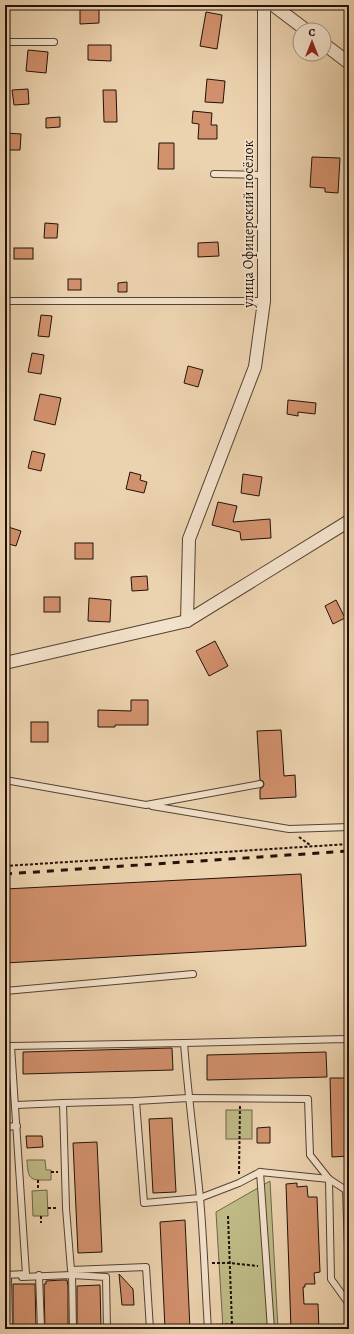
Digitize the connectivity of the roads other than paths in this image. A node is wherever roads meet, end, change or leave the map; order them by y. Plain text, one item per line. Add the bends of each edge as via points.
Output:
1 (264, 5) edge
2 (273, 5) edge
3 (295, 22) edge
4 (5, 42) edge
5 (54, 42) dead end
6 (332, 50) edge
7 (349, 63) edge
8 (214, 174) dead end
9 (263, 175) junction
10 (5, 301) edge
11 (264, 301) junction
12 (349, 522) edge
13 (187, 621) junction
14 (5, 663) edge
15 (5, 780) edge
16 (260, 784) dead end
17 (146, 805) junction
18 (349, 827) edge
19 (193, 974) dead end
20 (5, 991) edge
21 (184, 1043) junction
22 (349, 1046) edge
23 (188, 1098) junction
24 (136, 1102) junction
25 (62, 1103) junction
26 (16, 1105) junction
27 (17, 1126) junction
28 (5, 1127) edge
29 (260, 1172) junction
30 (329, 1179) junction
31 (347, 1191) edge
32 (200, 1198) junction
33 (72, 1273) junction
34 (26, 1274) junction
35 (39, 1275) junction
36 (6, 1277) edge
37 (349, 1278) edge
38 (349, 1304) edge
39 (208, 1327) edge
40 (10, 1329) edge
41 (41, 1329) edge
42 (73, 1329) edge
43 (107, 1329) edge
44 (150, 1329) edge
45 (271, 1329) edge

1 - 9 street, улица Офицерский посёлок
2 - 3 street
4 - 5 lane
6 - 7 street
8 - 9 lane
9 - 11 street, улица Офицерский посёлок
10 - 11 lane
11 - 13 street, улица Офицерский посёлок via 255,367 189,539
12 - 13 street
13 - 14 street
15 - 17 lane
16 - 17 lane
17 - 18 lane via 289,829
19 - 20 lane
21 - 22 lane via 346,1039
21 - 23 lane
21 - 26 lane via 11,1046
23 - 24 lane
23 - 30 lane via 308,1099 310,1155
23 - 32 lane
24 - 25 lane
24 - 32 lane via 144,1203
25 - 26 lane
25 - 33 lane via 66,1208
26 - 27 lane
27 - 28 lane
27 - 34 lane
29 - 30 lane
29 - 32 lane
29 - 45 lane
30 - 31 lane
30 - 38 lane via 331,1279
31 - 37 lane
32 - 39 lane
33 - 34 lane
33 - 35 lane
33 - 42 lane
33 - 43 lane via 106,1277
33 - 44 lane via 146,1267
34 - 36 lane
35 - 36 lane
35 - 41 lane
36 - 40 lane

